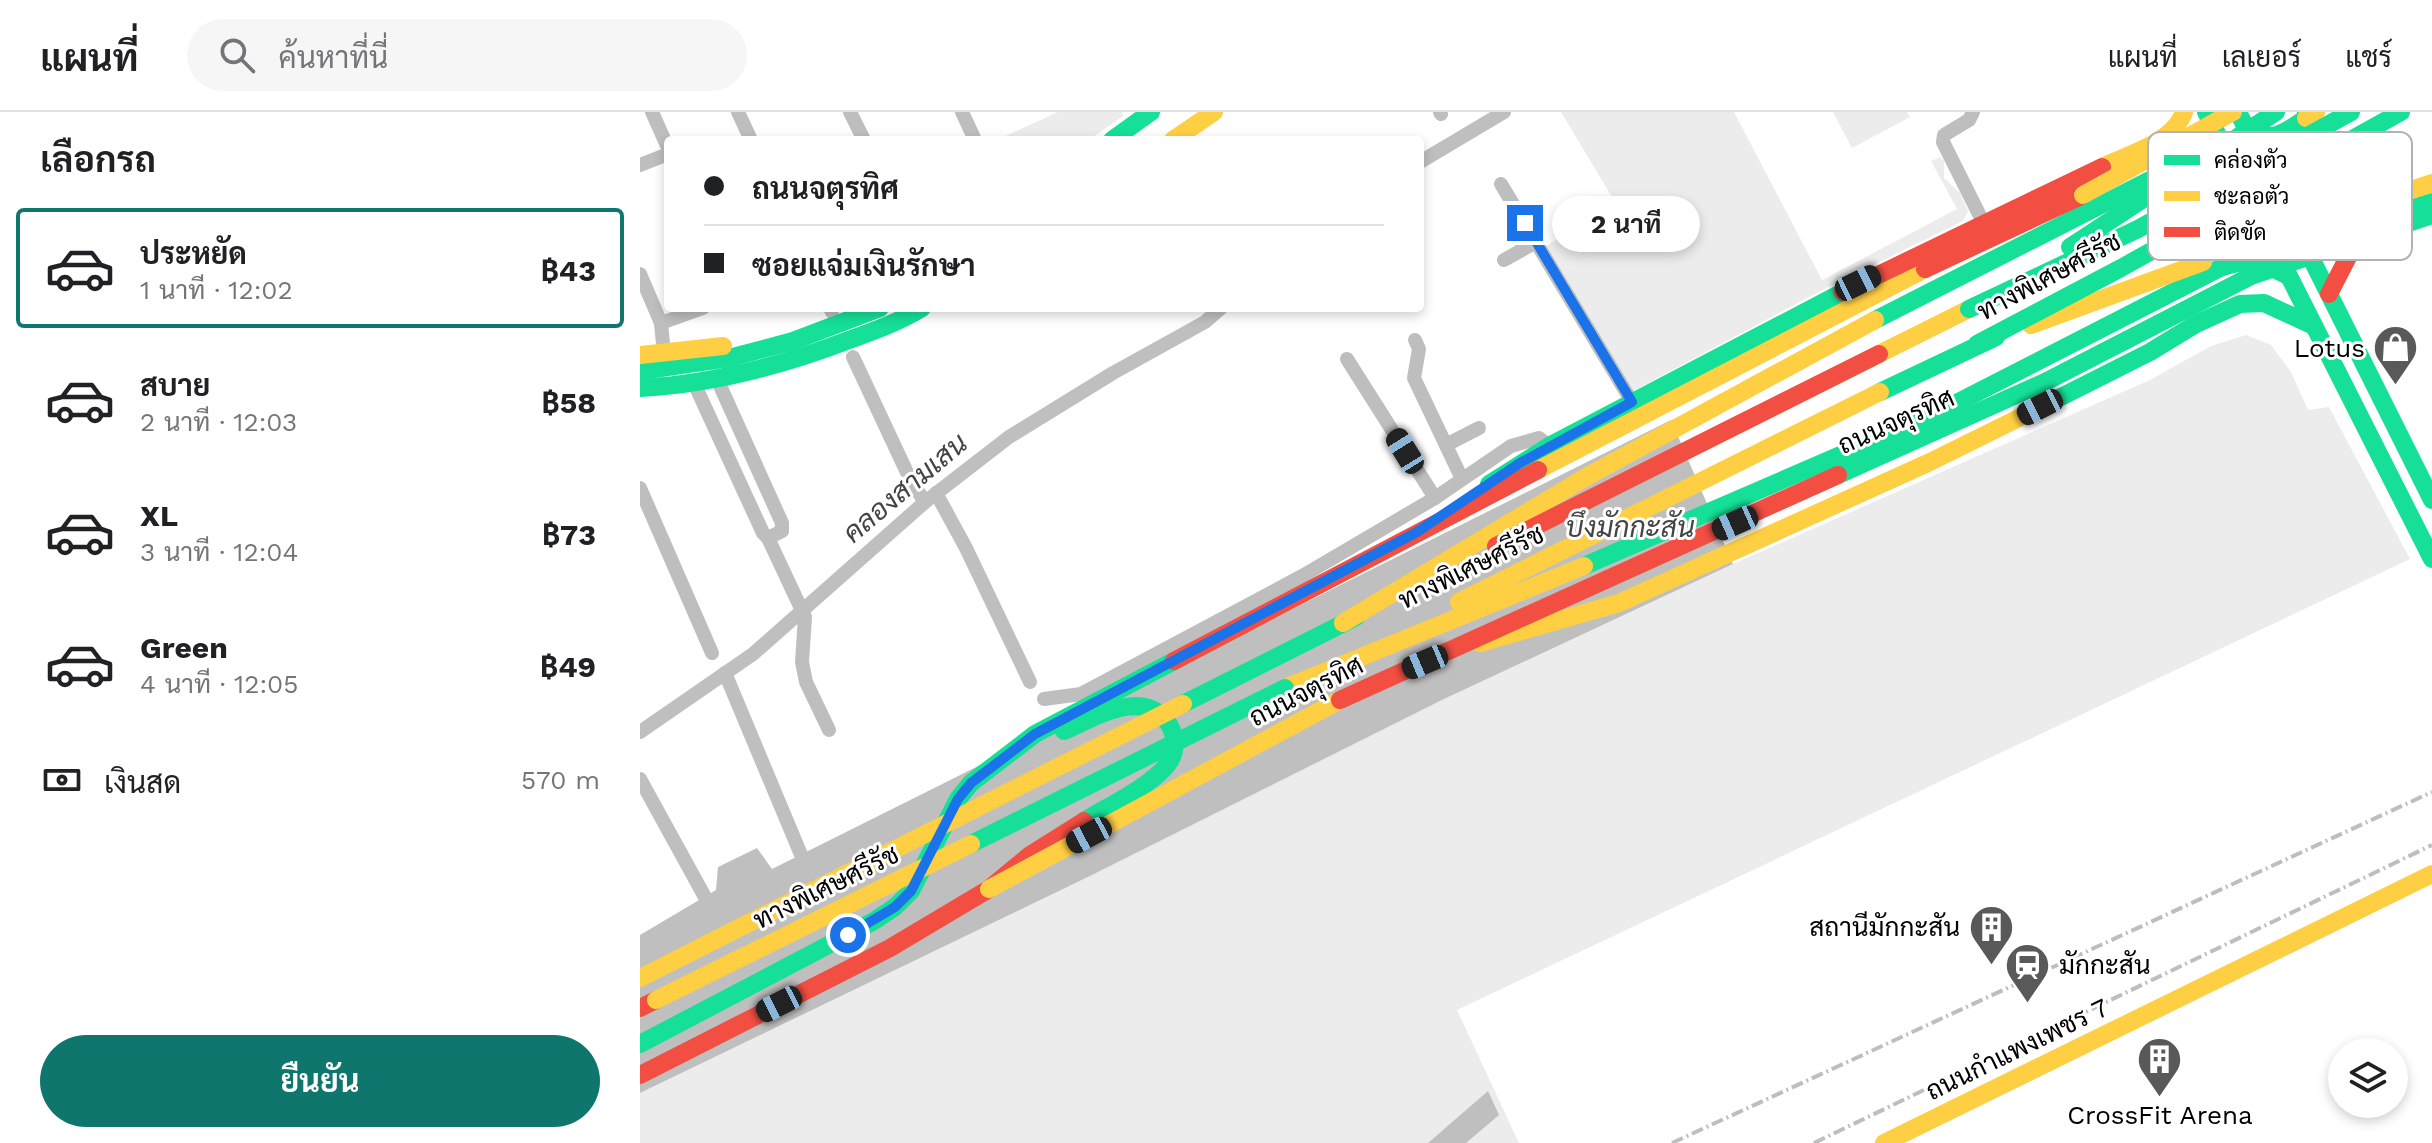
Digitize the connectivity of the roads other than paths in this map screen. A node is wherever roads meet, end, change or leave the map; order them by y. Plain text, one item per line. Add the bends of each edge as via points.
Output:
1 (652, 112) edge
2 (738, 112) edge
3 (850, 112) edge
4 (962, 112) edge
5 (1151, 112) edge
6 (1169, 112) edge
7 (1195, 112) edge
8 (1214, 112) edge
9 (1973, 112) edge
10 (2184, 112) edge
11 (2206, 112) edge
12 (2276, 112) edge
13 (2351, 112) edge
14 (2401, 112) edge
15 (2309, 114) edge
16 (2238, 116) edge
17 (2215, 130) edge
18 (2171, 132) edge
19 (2207, 132) edge
20 (2247, 132) edge
21 (2254, 132) edge
22 (2282, 132) edge
23 (2315, 132) edge
24 (2365, 132) edge
25 (749, 136) edge
26 (862, 136) edge
27 (973, 136) edge
28 (1118, 136) edge
29 (1136, 136) edge
30 (1163, 136) edge
31 (1179, 136) edge
32 (664, 141) edge
33 (2148, 144) edge
34 (664, 153) edge
35 (2148, 162) edge
36 (640, 165) edge
37 (2148, 181) edge
38 (2432, 183) edge
39 (1501, 184) dead end
40 (2412, 190) edge
41 (2148, 198) edge
42 (2432, 202) edge
43 (2412, 209) edge
44 (2432, 215) edge
45 (1983, 222) junction
46 (2412, 222) edge
47 (2148, 224) edge
48 (1536, 242) junction
49 (2148, 253) edge
50 (1504, 260) dead end
51 (2207, 260) edge
52 (2280, 260) edge
53 (2298, 260) edge
54 (2312, 260) edge
55 (2346, 260) edge
56 (640, 274) edge
57 (2288, 276) junction
58 (2329, 294) junction
59 (1969, 309) junction
60 (692, 312) edge
61 (827, 312) edge
62 (869, 312) edge
63 (915, 312) edge
64 (661, 323) junction
65 (2314, 326) junction
66 (1415, 340) dead end
67 (1977, 344) junction
68 (664, 354) junction
69 (640, 355) edge
70 (1347, 359) dead end
71 (640, 371) edge
72 (717, 379) junction
73 (694, 383) junction
74 (640, 388) edge
75 (1632, 402) junction
76 (1479, 428) dead end
77 (1446, 445) junction
78 (1549, 446) junction
79 (1462, 479) junction
80 (640, 488) edge
81 (1435, 498) junction
82 (2432, 500) edge
83 (1417, 532) junction
84 (768, 538) junction
85 (2432, 559) edge
86 (1343, 623) junction
87 (1452, 651) junction
88 (712, 653) dead end
89 (1285, 688) junction
90 (1044, 699) dead end
91 (829, 730) dead end
92 (1020, 745) junction
93 (2432, 874) edge
94 (989, 889) junction
95 (640, 978) edge
96 (640, 1008) edge
97 (640, 1044) edge
98 (640, 1075) edge
99 (1884, 1143) edge

1 - 32 street
2 - 25 street
3 - 26 street
4 - 27 street
5 - 28 main road
6 - 29 main road
7 - 30 main road
8 - 31 main road
9 - 45 street via 1944,135 1943,142
10 - 18 main road
11 - 17 main road
12 - 20 main road, bridge
13 - 23 main road, ทางพิเศษศรีรัช, bridge
14 - 24 main road, ทางพิเศษศรีรัช, bridge
15 - 22 main road
16 - 19 main road, bridge
16 - 21 main road
33 - 45 main road
34 - 36 street
35 - 83 main road, bridge via 1901,280
37 - 86 main road via 1670,429
38 - 40 main road, bridge
39 - 48 street
41 - 59 main road, bridge
42 - 43 main road
44 - 46 main road, ถนนจตุรทิศ, bridge
45 - 75 main road
47 - 59 main road, ทางพิเศษศรีรัช, bridge
48 - 50 street
48 - 75 street
49 - 67 main road, ทางพิเศษศรีรัช, bridge
51 - 67 main road, bridge
52 - 57 main road
53 - 87 main road, ถนนจตุรทิศ, bridge via 2251,276 2045,382
54 - 58 main road
55 - 58 main road
56 - 64 street
57 - 65 main road
57 - 89 main road via 2260,260 2233,263 1933,415
58 - 82 main road
59 - 86 main road, ทางพิเศษศรีรัช
60 - 64 street
61 - 68 main road via 761,337
62 - 71 main road via 729,358
63 - 72 main road via 839,345
64 - 68 street
65 - 85 main road
65 - 87 main road, bridge via 2264,303 2240,304 1930,462 1619,603
66 - 77 street via 1419,349 1414,378
67 - 89 main road, ทางพิเศษศรีรัช
68 - 69 main road
70 - 81 street
72 - 73 main road
72 - 84 street via 782,523 782,531
73 - 74 main road
73 - 84 street
75 - 78 main road
76 - 77 street
77 - 79 street
78 - 79 street via 1539,438 1511,446
78 - 83 main road
79 - 81 street
80 - 88 street
81 - 90 street via 1081,694
83 - 92 main road
84 - 91 street via 805,617 806,682
86 - 95 main road, ทางพิเศษศรีรัช, bridge
87 - 94 main road, ถนนจตุรทิศ, bridge via 1343,698
89 - 96 main road, ทางพิเศษศรีรัช, bridge
92 - 94 main road, bridge via 1127,706 1140,706 1161,713 1175,749 1156,776 1030,855
92 - 97 main road, bridge via 958,799 911,891 895,907
93 - 99 main road, ถนนกำแพงเพชร 7
94 - 98 main road, ถนนจตุรทิศ via 890,948

